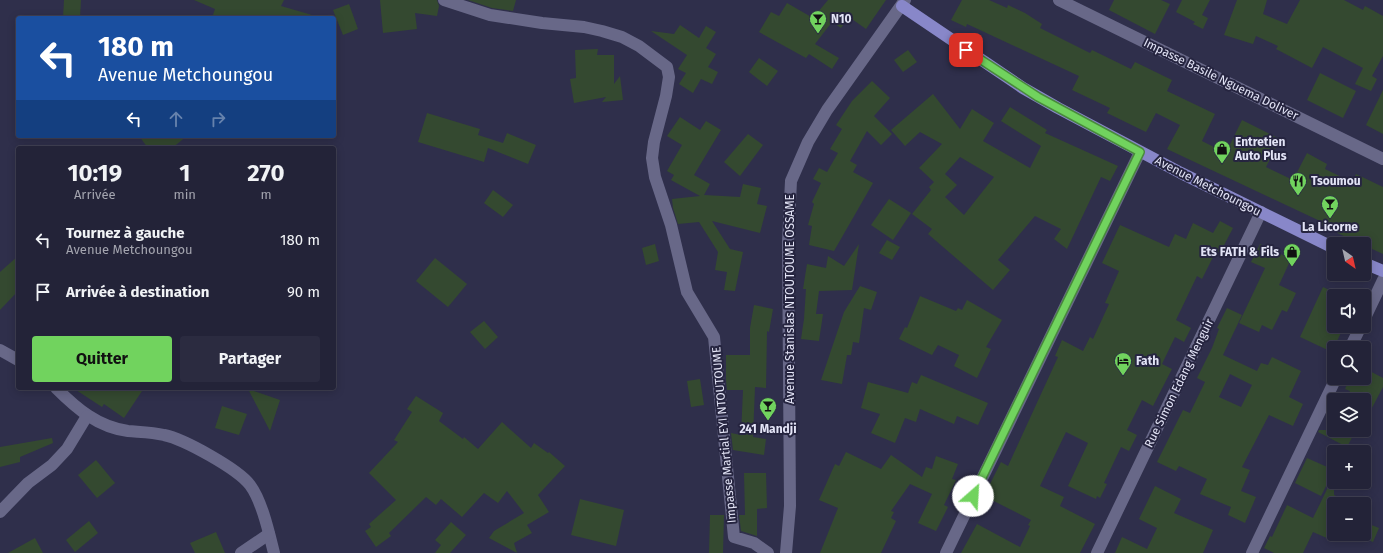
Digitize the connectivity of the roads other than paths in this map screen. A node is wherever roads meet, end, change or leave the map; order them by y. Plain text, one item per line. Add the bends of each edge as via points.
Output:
1 (444, 0) edge
2 (1059, 0) edge
3 (903, 3) edge
4 (1140, 152) junction
5 (1383, 159) edge
6 (1261, 212) junction
7 (1327, 245) edge
8 (1371, 266) edge
9 (1383, 271) edge
10 (1383, 280) edge
11 (1371, 305) edge
12 (0, 350) edge
13 (16, 359) edge
14 (1333, 385) edge
15 (58, 390) edge
16 (87, 416) junction
17 (0, 512) edge
18 (270, 534) junction
19 (241, 553) edge
20 (274, 553) edge
21 (768, 553) edge
22 (786, 553) edge
23 (946, 553) edge
24 (1097, 553) edge
25 (1252, 553) edge

1 - 21 street, Impasse Martial EYI NTOUTOUME via 490,15 584,27 616,35 639,46 667,68 669,77 666,96 652,158 655,177 671,225 687,292 714,337 734,537 754,543
2 - 5 street, Impasse Basile Nguema Doliver
3 - 4 main road, Avenue Metchoungou via 1023,88
3 - 22 street, Avenue Stanislas NTOUTOUME OSSAME via 827,110 808,142 791,181 788,242 790,506
4 - 6 main road, Avenue Metchoungou
4 - 23 street
6 - 7 main road, Avenue Metchoungou
6 - 24 street, Rue Simon Edang Menguir
8 - 9 main road
10 - 11 street
12 - 13 street
14 - 25 street
15 - 16 street
16 - 17 street via 67,449
16 - 18 street via 105,425 165,435 208,454 250,484
18 - 19 street
18 - 20 street

